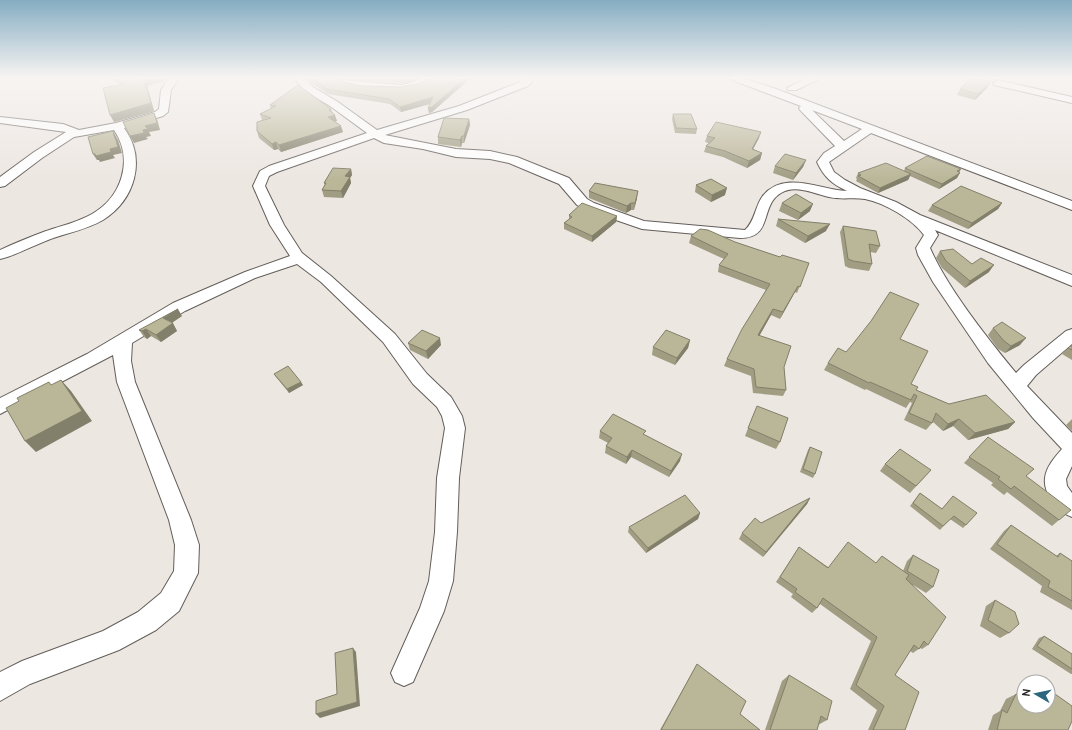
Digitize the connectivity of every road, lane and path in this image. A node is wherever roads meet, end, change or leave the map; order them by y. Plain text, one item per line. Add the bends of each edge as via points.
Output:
1 (162, 111) edge
2 (343, 111) edge
3 (453, 111) edge
4 (807, 111) edge
5 (823, 111) edge
6 (0, 120) edge
7 (117, 126) junction
8 (870, 129) junction
9 (73, 134) junction
10 (374, 135) junction
11 (838, 150) junction
12 (0, 183) edge
13 (869, 195) junction
14 (1072, 206) edge
15 (919, 220) junction
16 (0, 255) edge
17 (299, 258) junction
18 (1072, 280) edge
19 (1072, 335) edge
20 (124, 340) junction
21 (1017, 385) junction
22 (0, 407) edge
23 (1072, 446) edge
24 (1072, 451) edge
25 (1072, 507) edge
26 (404, 673) dead end
27 (0, 687) edge

1 - 7 street via 150,118
2 - 10 street
3 - 10 street
4 - 11 street via 838,141
5 - 8 street
6 - 9 street via 69,128 74,131
7 - 9 street
7 - 16 street via 125,136 130,149 130,169 125,188 109,208 92,220 28,242
8 - 11 street
8 - 14 street
9 - 12 street via 38,155
10 - 13 street via 394,142 513,160 564,181 582,202 589,206 631,222 650,226 749,233 757,223 764,202 773,192 789,186 832,194
10 - 17 street via 278,166 264,174 260,180 259,186 265,202
11 - 13 street via 823,162 824,170 839,182
13 - 15 street
15 - 18 street
15 - 21 street via 927,226 931,235 923,248 927,258 965,317
17 - 20 street via 250,275 179,307
17 - 26 street via 326,279 389,338 420,379 444,402 452,416 455,428 448,478 441,580 432,611
19 - 21 street via 1030,370
20 - 22 street
20 - 27 street via 121,366 180,520 187,545 186,572 170,602 147,621 110,641 22,674
21 - 23 street via 1045,420
24 - 25 street via 1056,470 1055,483

